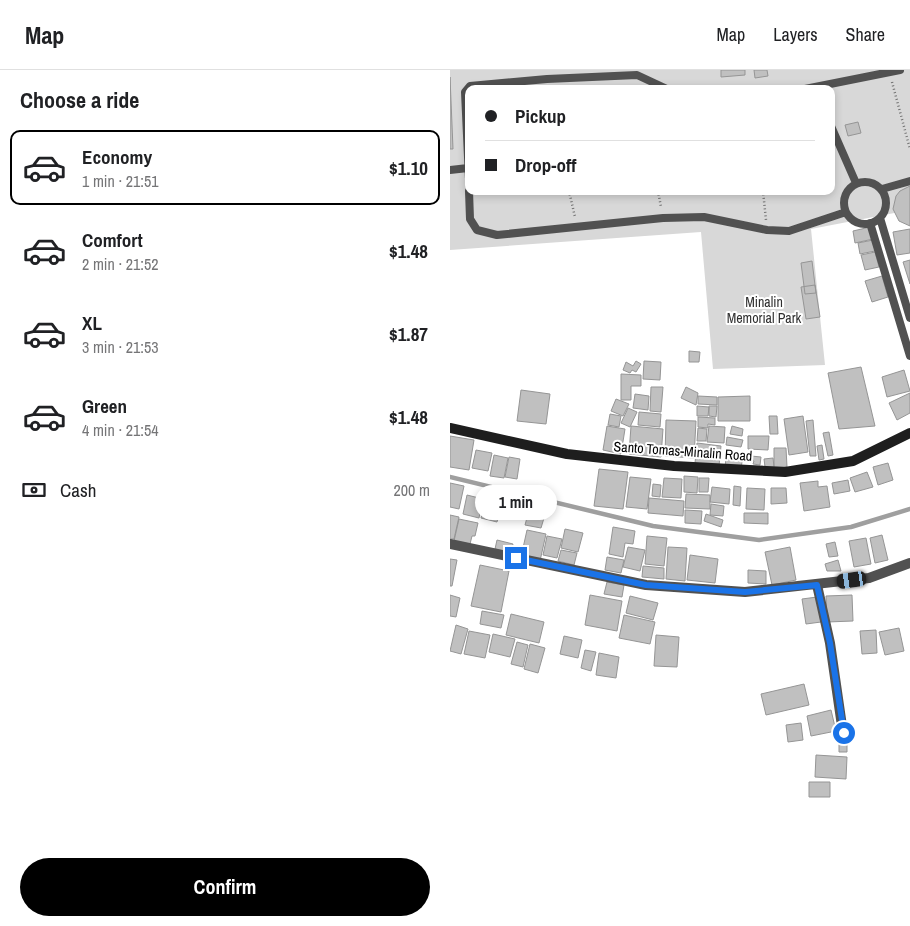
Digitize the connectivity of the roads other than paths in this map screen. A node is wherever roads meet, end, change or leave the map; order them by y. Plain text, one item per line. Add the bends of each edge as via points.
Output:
1 (900, 70) edge
2 (480, 85) edge
3 (658, 85) edge
4 (830, 85) edge
5 (835, 135) edge
6 (465, 168) edge
7 (450, 170) edge
8 (910, 181) edge
9 (856, 183) junction
10 (882, 189) junction
11 (469, 195) edge
12 (846, 212) junction
13 (880, 218) junction
14 (870, 223) junction
15 (910, 318) edge
16 (910, 356) edge
17 (450, 428) edge
18 (910, 433) edge
19 (450, 544) edge
20 (910, 563) edge
21 (817, 585) junction
22 (844, 733) dead end

1 - 4 lane
2 - 3 lane via 546,78 637,75
5 - 9 lane
6 - 7 lane
8 - 10 lane
9 - 10 lane via 870,182
9 - 12 lane via 844,196
10 - 13 lane via 886,204
11 - 12 lane via 470,219 477,230 497,235 663,218 704,217 767,230 789,231
12 - 14 lane via 859,223
13 - 14 lane
13 - 15 lane
14 - 16 lane
17 - 18 street, Santo Tomas-Minalin Road via 567,454 674,466 785,472 853,461
19 - 21 street via 646,585 745,592
20 - 21 street via 869,578
21 - 22 street

